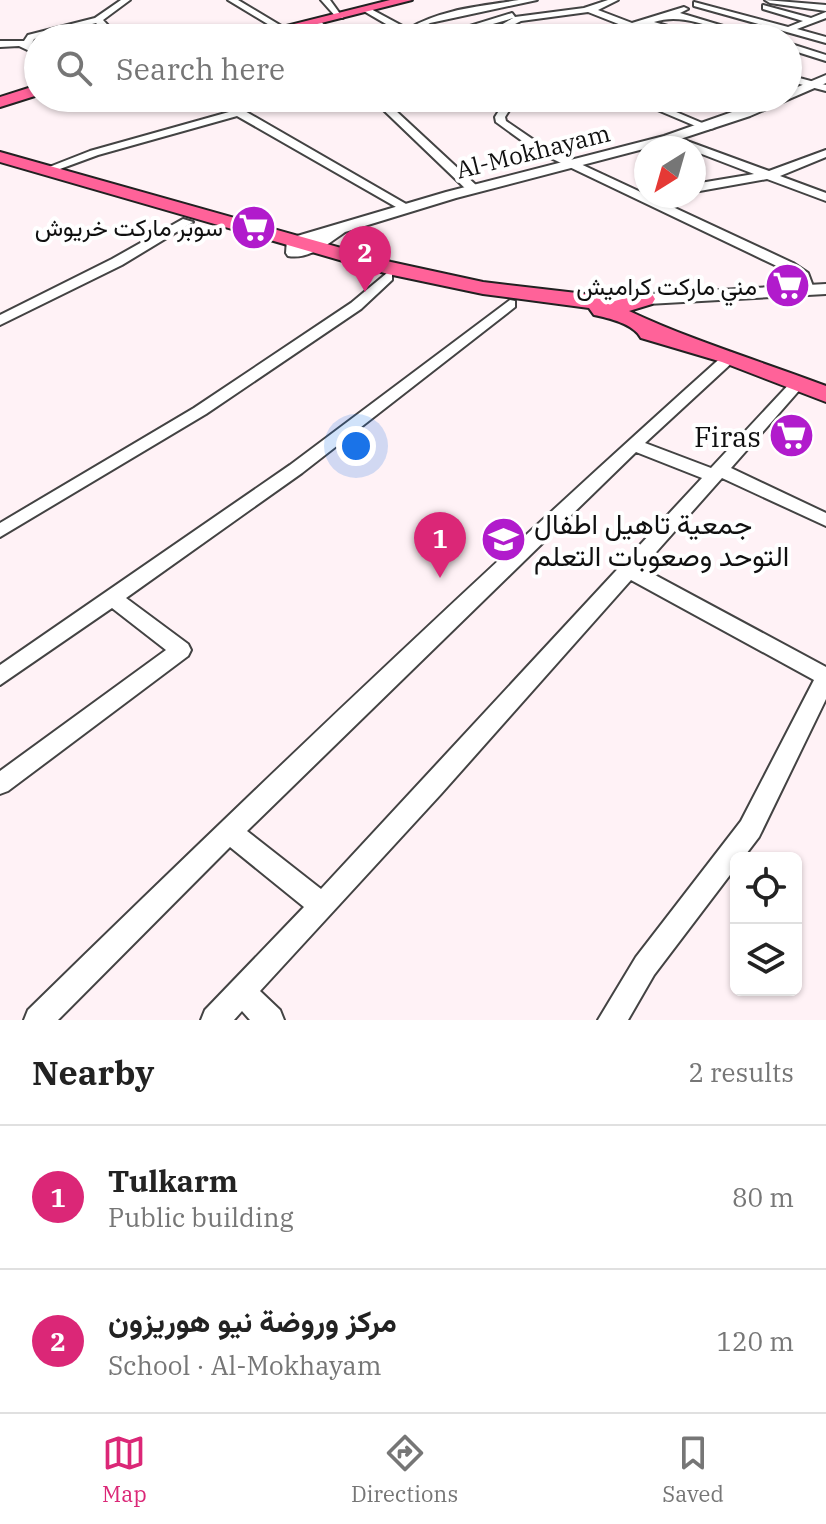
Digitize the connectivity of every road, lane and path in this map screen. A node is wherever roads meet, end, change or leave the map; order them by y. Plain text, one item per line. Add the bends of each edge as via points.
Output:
1 (126, 0) edge
2 (232, 0) edge
3 (325, 0) edge
4 (406, 0) edge
5 (533, 0) edge
6 (614, 0) edge
7 (696, 2) edge
8 (771, 3) edge
9 (826, 8) edge
10 (587, 9) junction
11 (366, 10) junction
12 (673, 14) junction
13 (826, 15) edge
14 (340, 16) junction
15 (523, 17) junction
16 (98, 20) junction
17 (813, 21) junction
18 (316, 22) junction
19 (85, 24) edge
20 (102, 24) edge
21 (274, 24) edge
22 (308, 24) edge
23 (318, 24) edge
24 (392, 24) edge
25 (424, 24) edge
26 (483, 24) edge
27 (507, 24) edge
28 (636, 24) edge
29 (642, 24) edge
30 (709, 24) edge
31 (773, 24) edge
32 (802, 25) edge
33 (802, 32) edge
34 (826, 40) edge
35 (24, 41) edge
36 (0, 44) edge
37 (802, 50) edge
38 (826, 58) edge
39 (826, 79) edge
40 (819, 87) edge
41 (24, 92) edge
42 (0, 100) edge
43 (239, 112) joint
44 (390, 112) edge
45 (503, 112) edge
46 (669, 112) edge
47 (740, 112) edge
48 (751, 112) edge
49 (746, 114) junction
50 (709, 128) junction
51 (682, 136) edge
52 (634, 149) edge
53 (706, 152) edge
54 (826, 153) edge
55 (0, 157) edge
56 (572, 165) junction
57 (0, 168) edge
58 (45, 171) junction
59 (771, 176) junction
60 (706, 186) edge
61 (473, 189) junction
62 (634, 192) edge
63 (826, 197) edge
64 (407, 208) junction
65 (669, 208) edge
66 (187, 222) junction
67 (300, 247) junction
68 (387, 277) junction
69 (807, 289) junction
70 (826, 289) edge
71 (644, 299) joint
72 (510, 304) junction
73 (604, 306) junction
74 (0, 321) edge
75 (668, 338) junction
76 (730, 357) junction
77 (798, 383) junction
78 (826, 395) edge
79 (633, 445) junction
80 (716, 472) junction
81 (826, 520) edge
82 (0, 531) edge
83 (627, 569) junction
84 (112, 598) junction
85 (0, 676) edge
86 (0, 784) edge
87 (229, 831) junction
88 (323, 906) junction
89 (242, 992) junction
90 (38, 1020) edge
91 (215, 1020) edge
92 (270, 1020) edge
93 (612, 1020) edge

1 - 16 street
2 - 21 street
3 - 14 street
4 - 11 main road
5 - 25 street
6 - 10 street
7 - 12 street
7 - 31 street
8 - 9 street
8 - 17 street
10 - 15 street
10 - 28 street
11 - 14 main road
11 - 24 street
12 - 29 street
12 - 30 street
13 - 17 street
14 - 18 main road
15 - 26 street
15 - 27 street
16 - 19 street
16 - 20 street
17 - 32 street
18 - 22 main road
18 - 23 street
33 - 34 street
35 - 36 street
37 - 38 street
39 - 40 street, Al-Mokhayam
41 - 42 main road
43 - 58 street
43 - 64 street
44 - 61 street
45 - 56 street via 503,124
46 - 50 street
47 - 49 street
48 - 49 street, Al-Mokhayam
49 - 50 street, Al-Mokhayam
50 - 51 street, Al-Mokhayam
52 - 56 street, Al-Mokhayam
53 - 59 street
54 - 59 street
55 - 58 main road
56 - 61 street, Al-Mokhayam
56 - 62 street
57 - 66 main road
58 - 67 main road
59 - 60 street
59 - 63 street
61 - 64 street, Al-Mokhayam
64 - 67 street, Al-Mokhayam
65 - 69 street via 788,266 803,276
66 - 67 main road
66 - 74 street
67 - 68 main road
67 - 73 main road via 432,278
68 - 72 main road
68 - 82 street via 356,306 200,411
69 - 70 street
69 - 71 street
69 - 73 street via 752,298
71 - 73 main road
72 - 73 main road via 573,310
72 - 75 main road
72 - 84 street via 296,469
73 - 75 main road via 628,326
75 - 76 main road
76 - 77 main road
76 - 79 street
77 - 78 main road
77 - 80 street
79 - 80 street
79 - 87 street
80 - 81 street
80 - 83 street
83 - 88 street
83 - 93 street via 826,677 750,829 645,966
84 - 85 street
84 - 86 street via 181,650
87 - 88 street
87 - 90 street
88 - 89 street
89 - 91 street
89 - 92 street

